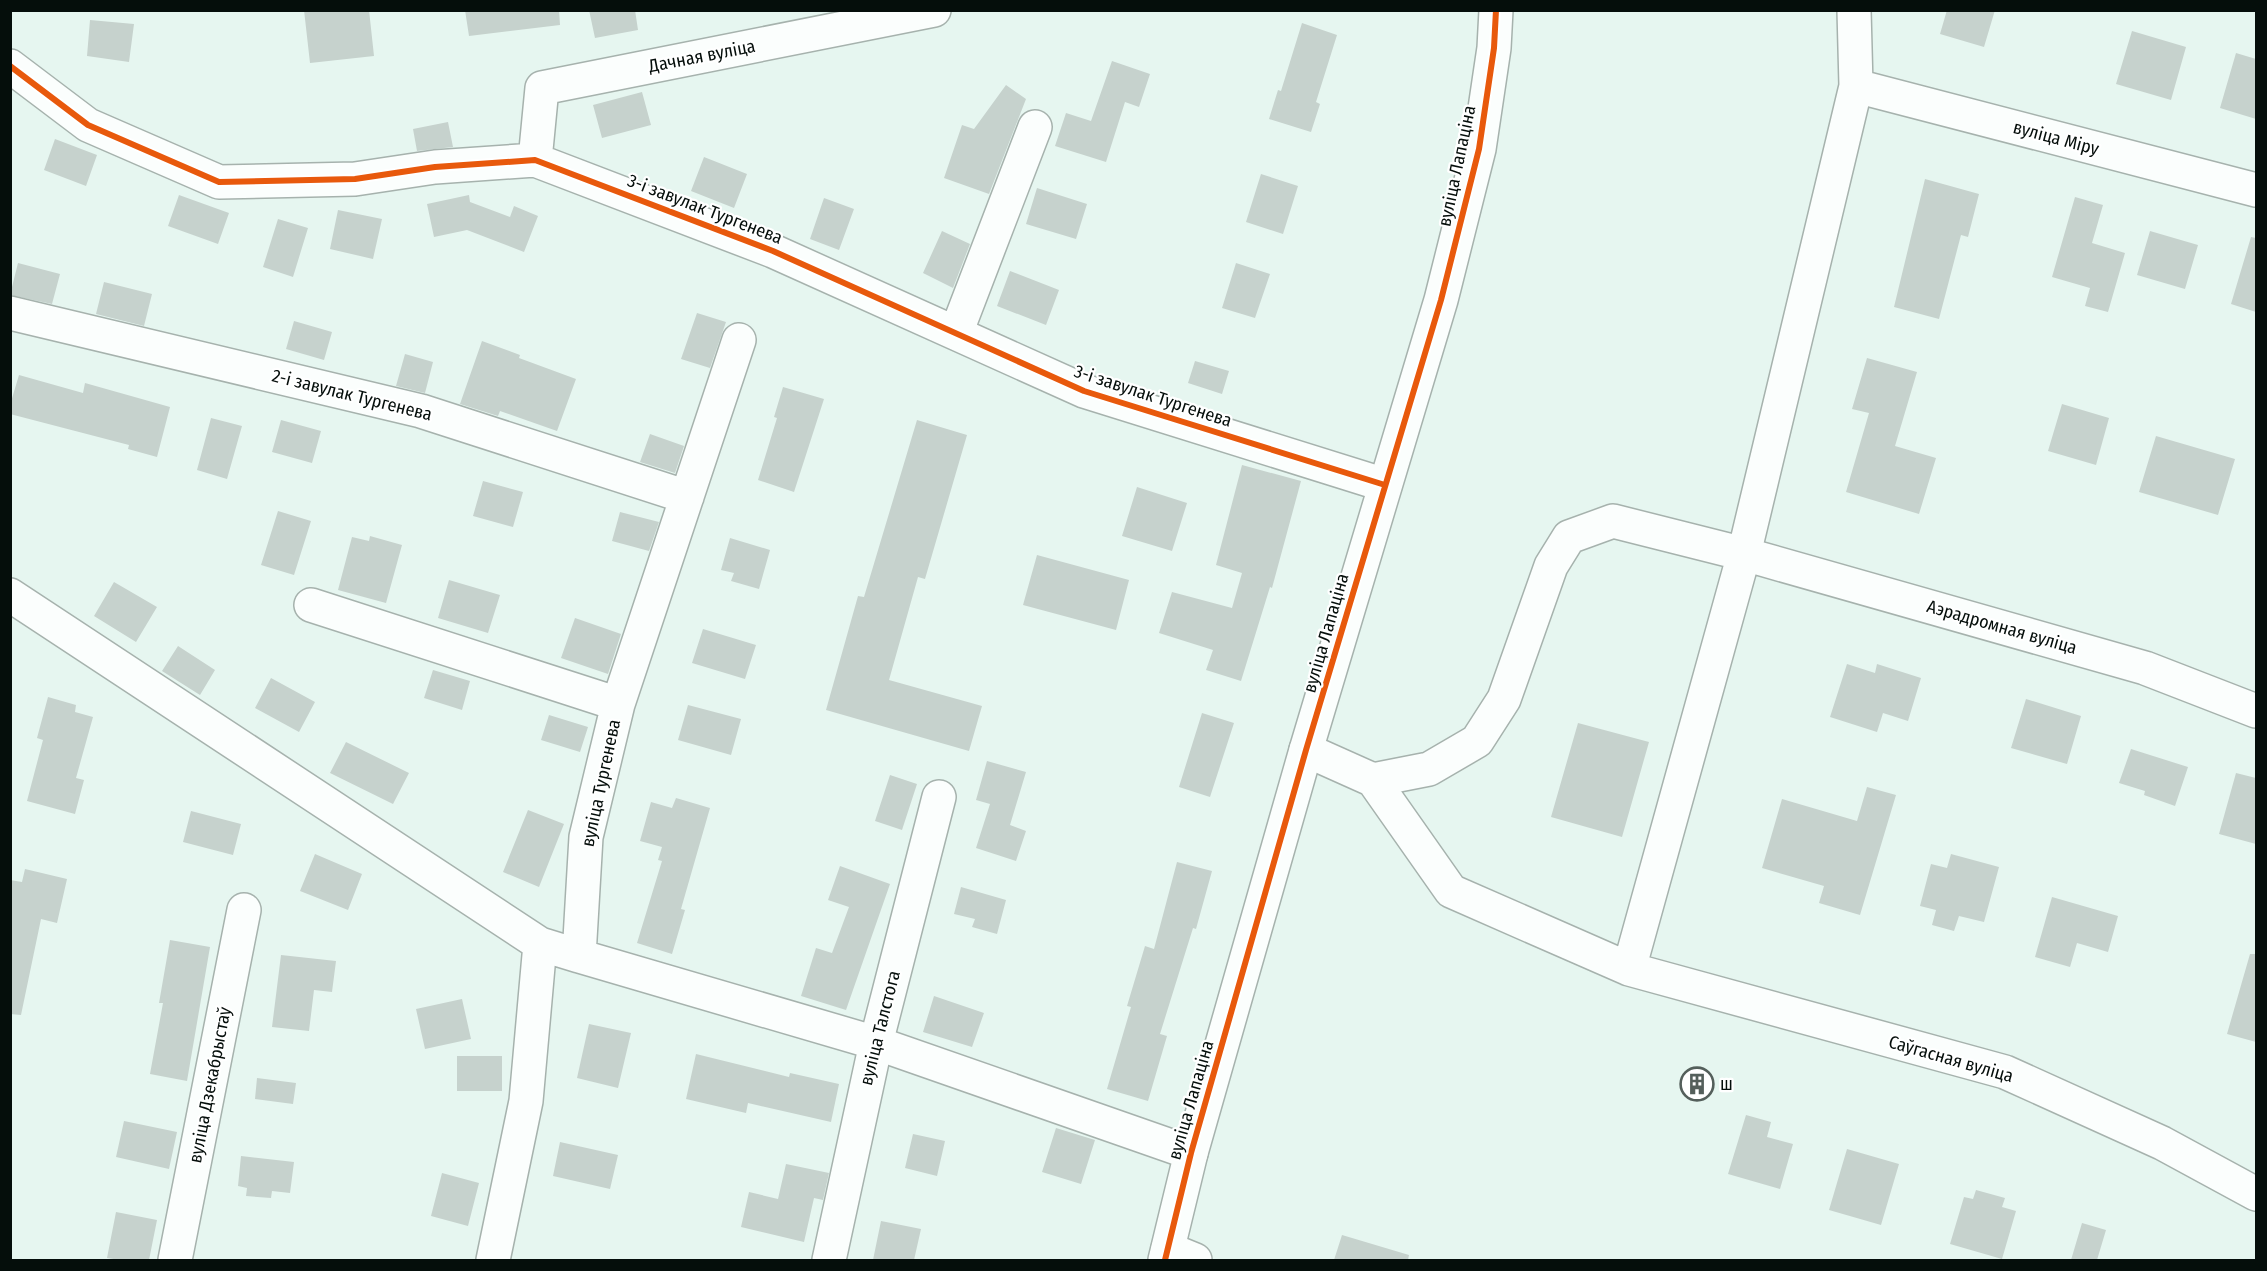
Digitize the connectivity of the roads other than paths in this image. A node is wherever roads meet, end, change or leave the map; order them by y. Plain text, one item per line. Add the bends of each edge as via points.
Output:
1 (933, 10) edge
2 (1496, 10) edge
3 (1854, 10) edge
4 (10, 66) edge
5 (1856, 86) junction
6 (1035, 126) dead end
7 (535, 160) junction
8 (2256, 190) edge
9 (10, 312) edge
10 (956, 333) junction
11 (739, 340) dead end
12 (1385, 485) junction
13 (687, 497) junction
14 (1744, 554) junction
15 (10, 595) edge
16 (310, 605) dead end
17 (618, 704) junction
18 (2256, 711) edge
19 (1306, 750) junction
20 (1372, 780) junction
21 (939, 797) dead end
22 (244, 910) dead end
23 (540, 945) junction
24 (579, 956) junction
25 (1629, 969) junction
26 (876, 1043) junction
27 (1191, 1153) junction
28 (2256, 1194) edge
29 (1176, 1257) edge
30 (176, 1260) edge
31 (493, 1260) edge
32 (829, 1260) edge

1 - 7 street, Дачная вуліца via 542,88
2 - 12 street, вуліца Лапаціна via 1479,149 1441,300
3 - 5 street
4 - 7 street, 3-і завулак Тургенева via 88,125 219,182 355,179 435,167
5 - 8 street, вуліца Міру
5 - 14 street
6 - 10 street
7 - 10 street, 3-і завулак Тургенева via 773,251
9 - 13 street, 2-і завулак Тургенева via 422,411
10 - 12 street, 3-і завулак Тургенева via 1084,391
11 - 13 street, вуліца Тургенева
12 - 19 street, вуліца Лапаціна
13 - 17 street, вуліца Тургенева
14 - 18 street, Аэрадромная вуліца via 2145,668
14 - 20 street, Аэрадромная вуліца via 1613,521 1569,537 1551,566 1504,699 1477,741 1429,769
14 - 25 street
15 - 23 street
16 - 17 street
17 - 24 street, вуліца Тургенева via 586,837
19 - 20 street
19 - 27 street, вуліца Лапаціна
20 - 25 street, Саўгасная вуліца via 1451,891
21 - 26 street, вуліца Талстога
22 - 30 street, вуліца Дзекабрыстаў
23 - 24 street
23 - 31 street via 526,1101
24 - 26 street
25 - 28 street, Саўгасная вуліца via 2005,1072 2162,1143
26 - 27 street
26 - 32 street, вуліца Талстога
27 - 29 street, вуліца Лапаціна

